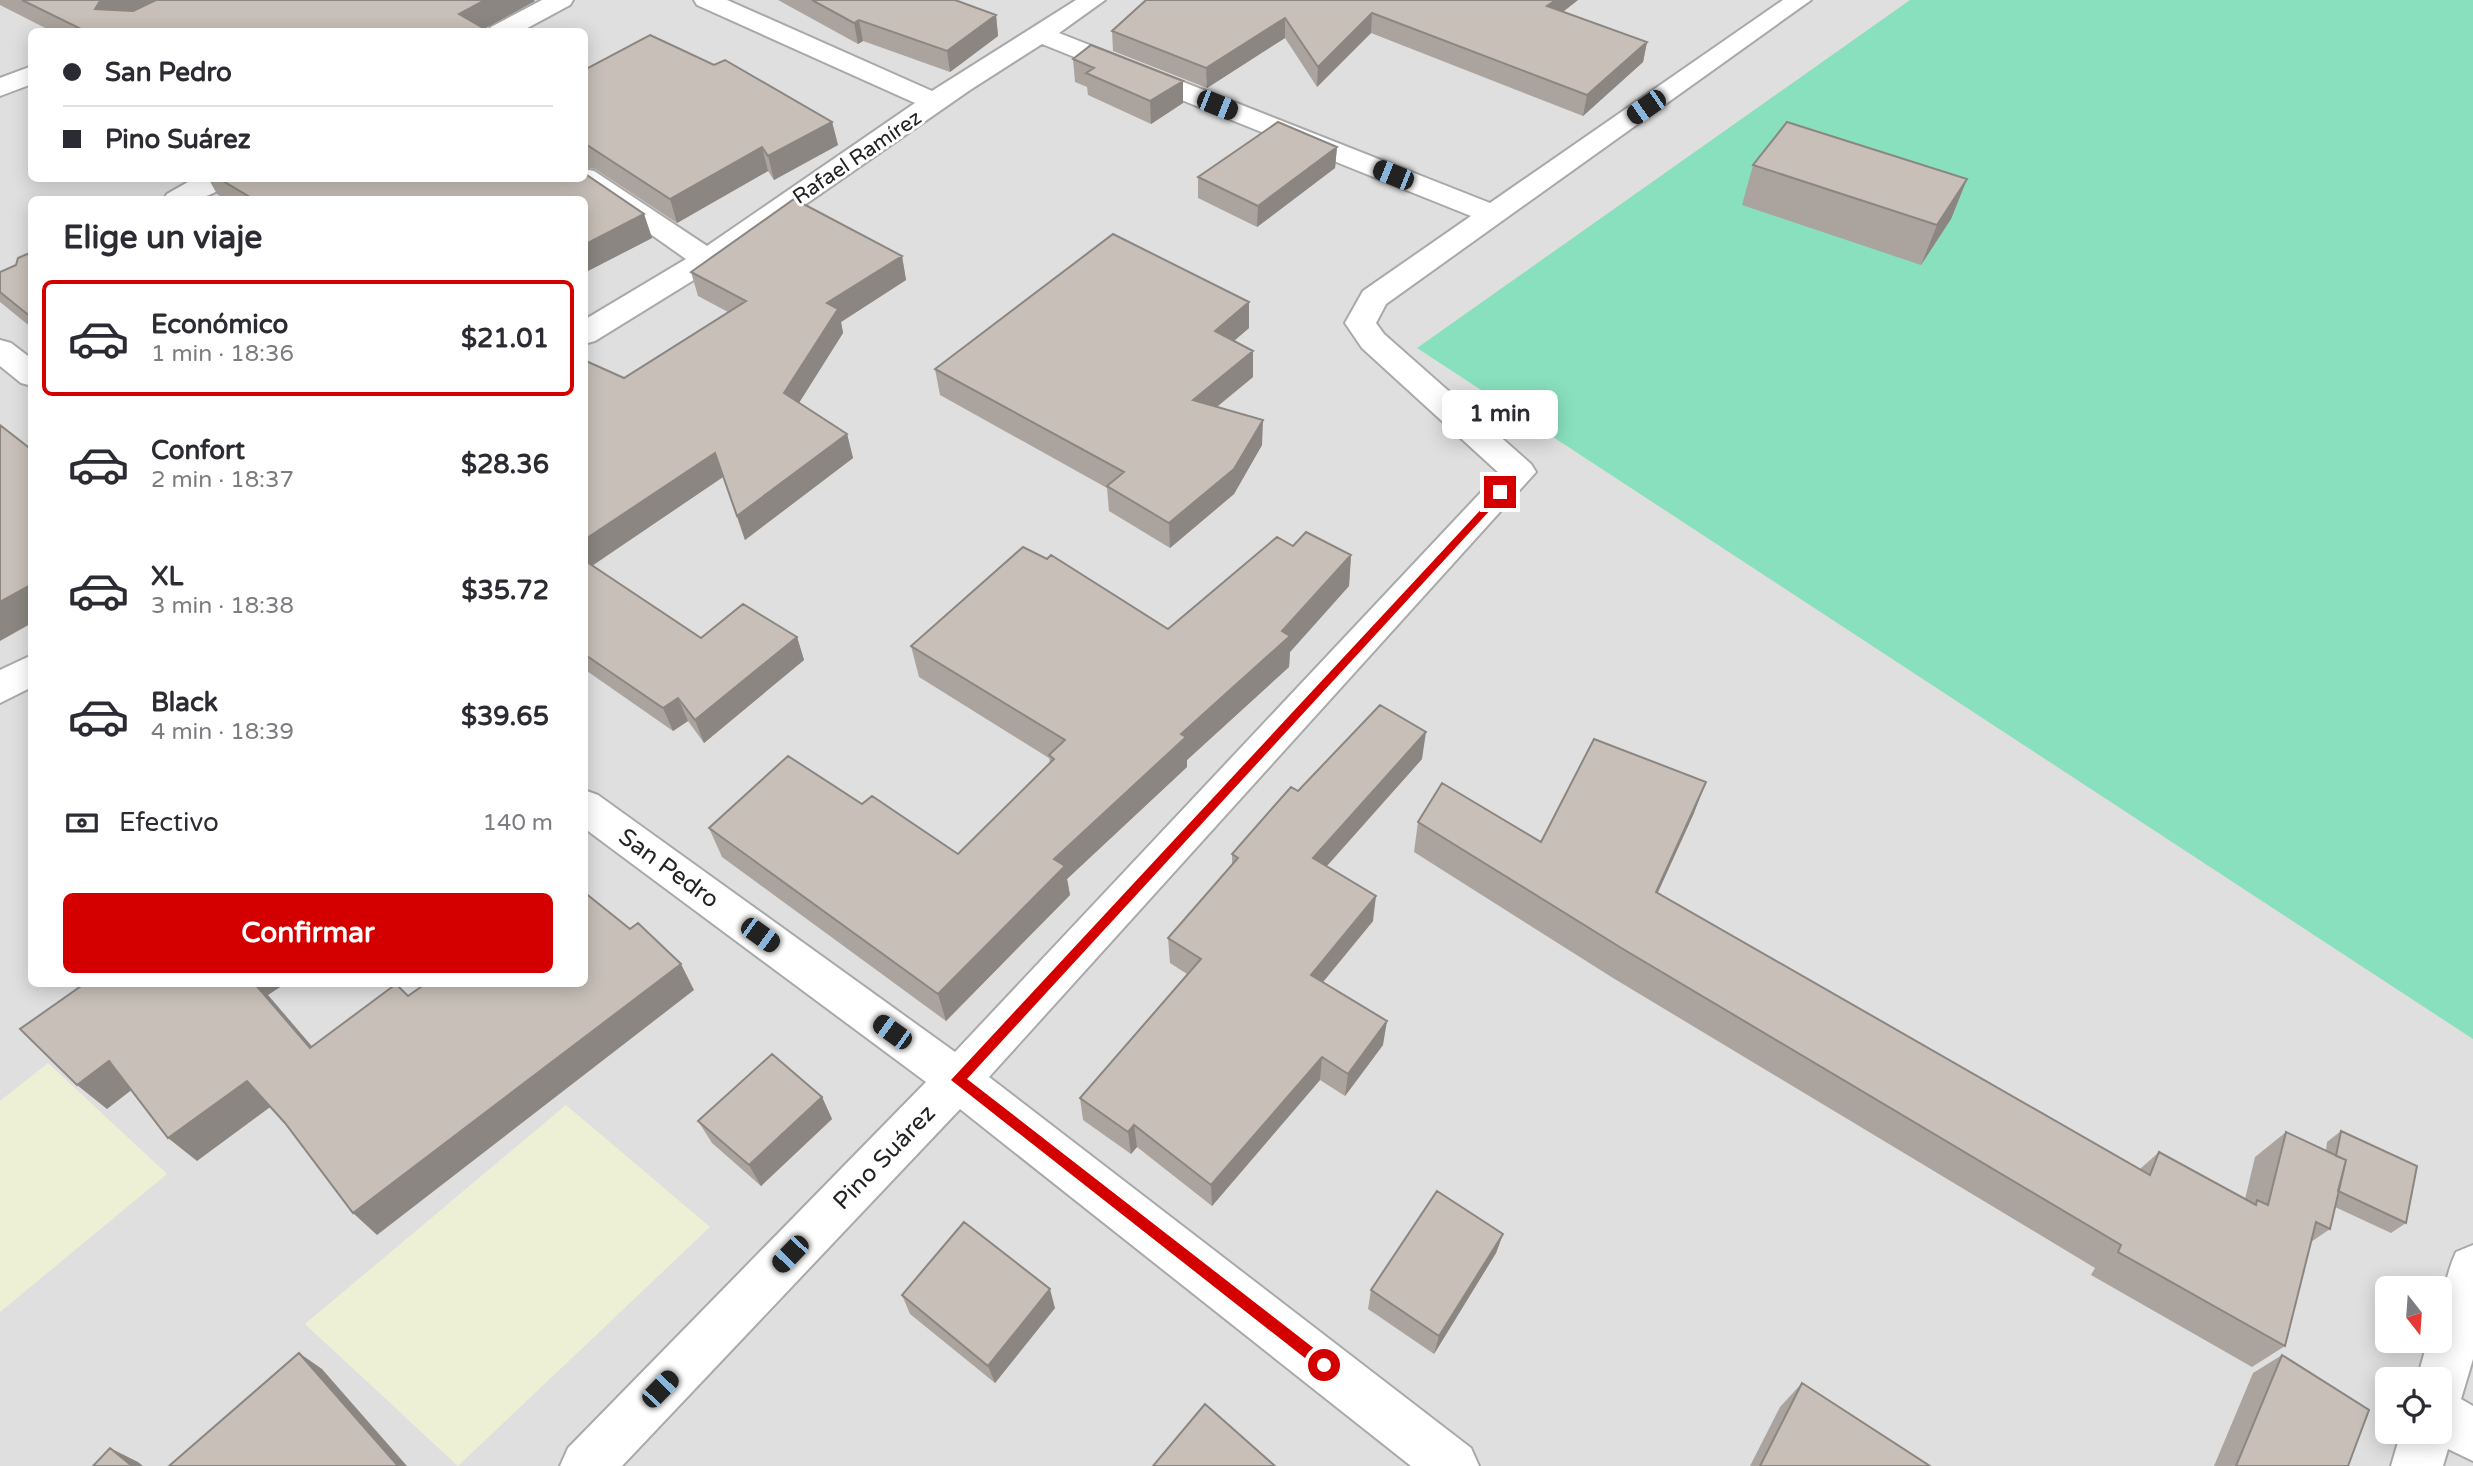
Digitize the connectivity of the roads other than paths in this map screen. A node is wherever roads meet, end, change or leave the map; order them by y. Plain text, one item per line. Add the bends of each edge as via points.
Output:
1 (561, 0) edge
2 (706, 0) edge
3 (1093, 0) edge
4 (1799, 0) edge
5 (508, 28) edge
6 (1042, 35) junction
7 (28, 76) edge
8 (0, 88) edge
9 (936, 103) junction
10 (588, 180) edge
11 (210, 182) edge
12 (184, 196) edge
13 (1493, 215) junction
14 (707, 259) junction
15 (588, 332) edge
16 (0, 350) edge
17 (28, 373) edge
18 (28, 671) edge
19 (0, 688) edge
20 (588, 809) edge
21 (958, 1080) junction
22 (2473, 1269) edge
23 (2446, 1367) edge
24 (2452, 1423) edge
25 (2473, 1435) edge
26 (2423, 1444) edge
27 (586, 1466) edge
28 (1453, 1466) edge
29 (2417, 1466) edge

1 - 5 street
2 - 9 street
3 - 6 street, Rafael Ramírez
4 - 13 street
6 - 9 street, Rafael Ramírez
6 - 13 street
7 - 8 street
9 - 14 street, Rafael Ramírez
10 - 14 street
11 - 12 street
13 - 21 street, Pino Suárez via 1374,299 1360,323 1373,341 1519,472
14 - 15 street, Rafael Ramírez
16 - 17 street
18 - 19 street
20 - 21 street, San Pedro
21 - 27 street, Pino Suárez
21 - 28 street, San Pedro
22 - 23 street
24 - 25 street
26 - 29 street

